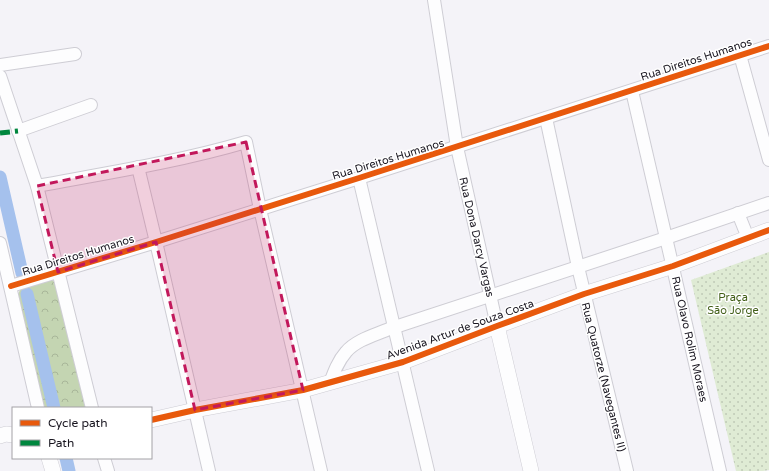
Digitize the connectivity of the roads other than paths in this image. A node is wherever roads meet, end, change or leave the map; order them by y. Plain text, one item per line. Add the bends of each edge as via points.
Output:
1 (434, 0) edge
2 (769, 46) edge
3 (75, 54) dead end
4 (740, 55) junction
5 (0, 65) edge
6 (0, 76) edge
7 (632, 91) junction
8 (90, 105) dead end
9 (546, 118) junction
10 (18, 131) junction
11 (457, 148) junction
12 (769, 160) edge
13 (138, 167) junction
14 (359, 178) junction
15 (37, 186) junction
16 (769, 203) edge
17 (260, 209) junction
18 (738, 213) junction
19 (769, 230) edge
20 (666, 238) junction
21 (748, 238) junction
22 (156, 242) junction
23 (0, 243) edge
24 (673, 266) junction
25 (578, 267) junction
26 (58, 272) junction
27 (10, 286) junction
28 (584, 294) junction
29 (490, 296) junction
30 (497, 326) junction
31 (403, 362) junction
32 (330, 382) junction
33 (303, 390) junction
34 (38, 407) edge
35 (92, 407) edge
36 (195, 410) junction
37 (152, 420) edge
38 (12, 435) edge
39 (0, 436) edge
40 (49, 459) edge
41 (104, 459) edge
42 (53, 471) edge
43 (108, 471) edge
44 (209, 471) edge
45 (321, 471) edge
46 (428, 471) edge
47 (531, 471) edge
48 (627, 471) edge
49 (720, 471) edge

1 - 11 street, Rua Dona Darcy Vargas
2 - 4 street, Rua Direitos Humanos
3 - 5 street
4 - 7 street, Rua Direitos Humanos
4 - 12 street
6 - 10 street
7 - 9 street, Rua Direitos Humanos
7 - 20 street, Rua Olavo Rolim Moraes
8 - 10 street
9 - 11 street, Rua Direitos Humanos
9 - 25 street, Rua Quatorze (Navegantes II)
10 - 15 street
11 - 14 street, Rua Direitos Humanos
11 - 29 street, Rua Dona Darcy Vargas
13 - 15 street
13 - 17 street via 246,142
13 - 22 street
14 - 17 street, Rua Direitos Humanos
14 - 31 street
15 - 26 street
16 - 18 street, Avenida Artur de Souza Costa
17 - 22 street, Rua Direitos Humanos
17 - 33 street
18 - 20 street, Avenida Artur de Souza Costa
18 - 21 street
19 - 21 street, Avenida Artur de Souza Costa
20 - 24 street, Rua Olavo Rolim Moraes
20 - 25 street, Avenida Artur de Souza Costa
21 - 24 street, Avenida Artur de Souza Costa
22 - 26 street, Rua Direitos Humanos
22 - 36 street
23 - 27 street
24 - 28 street, Avenida Artur de Souza Costa
24 - 49 street, Rua Olavo Rolim Moraes
25 - 28 street, Rua Quatorze (Navegantes II)
25 - 29 street, Avenida Artur de Souza Costa
26 - 27 street, Rua Direitos Humanos
26 - 35 street
27 - 34 street
28 - 30 street, Avenida Artur de Souza Costa
28 - 48 street, Rua Quatorze (Navegantes II)
29 - 30 street, Rua Dona Darcy Vargas
29 - 32 street, Avenida Artur de Souza Costa via 360,341 346,352
30 - 31 street, Avenida Artur de Souza Costa
30 - 47 street, Rua Dona Darcy Vargas
31 - 32 street, Avenida Artur de Souza Costa
31 - 46 street
32 - 33 street, Avenida Artur de Souza Costa
33 - 36 street, Avenida Artur de Souza Costa
33 - 45 street
36 - 37 street, Avenida Artur de Souza Costa
36 - 44 street
38 - 39 street
40 - 42 street
41 - 43 street

